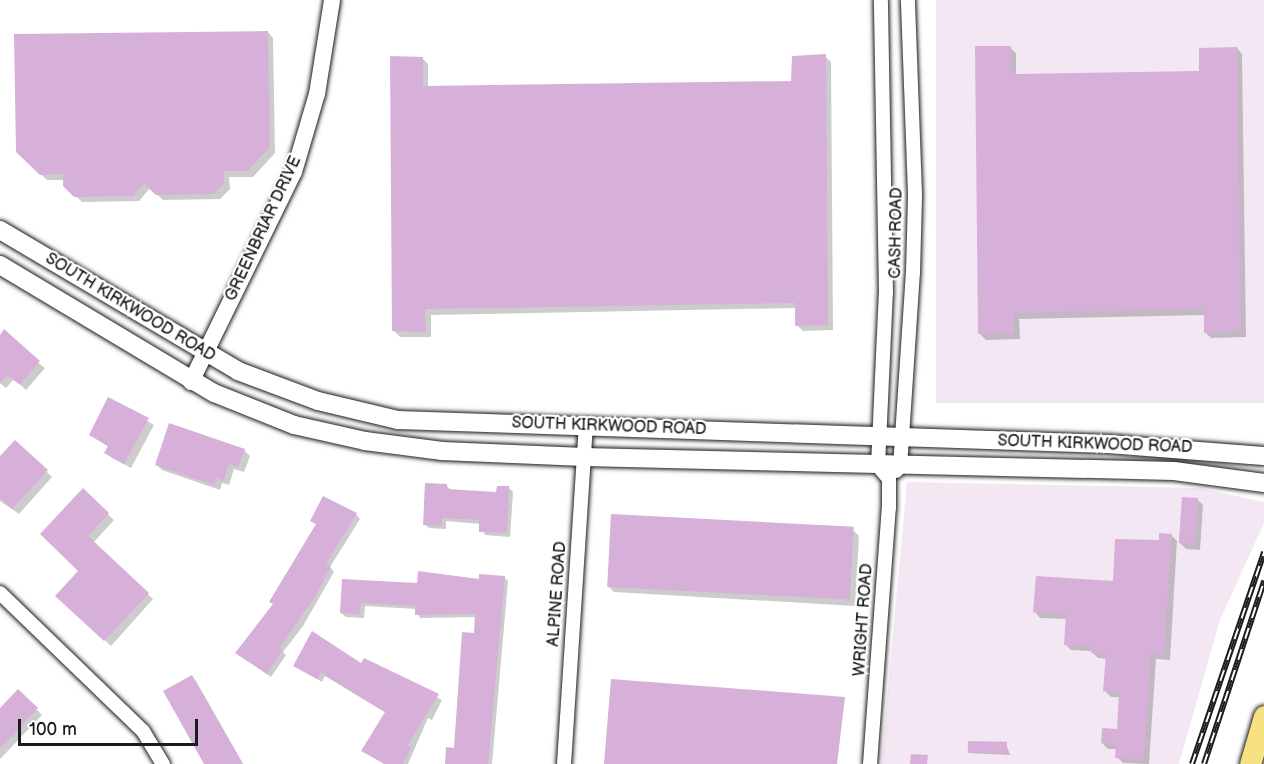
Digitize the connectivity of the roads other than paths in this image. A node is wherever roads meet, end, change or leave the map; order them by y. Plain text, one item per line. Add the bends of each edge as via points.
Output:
1 (332, 0) edge
2 (881, 0) edge
3 (908, 0) edge
4 (908, 15) junction
5 (881, 16) junction
6 (0, 230) edge
7 (0, 265) edge
8 (204, 355) junction
9 (191, 381) junction
10 (398, 420) junction
11 (586, 427) junction
12 (878, 437) junction
13 (901, 438) junction
14 (1108, 444) junction
15 (394, 446) junction
16 (1142, 446) junction
17 (1167, 447) junction
18 (1264, 456) edge
19 (584, 457) junction
20 (889, 470) junction
21 (1166, 471) junction
22 (1106, 472) junction
23 (1141, 472) junction
24 (1264, 483) edge
25 (0, 593) edge
26 (1264, 716) edge
27 (163, 764) edge
28 (564, 764) edge
29 (870, 764) edge
30 (1250, 764) edge

1 - 8 street, GREENBRIAR DRIVE via 323,64 294,172
2 - 5 street, CASH ROAD
3 - 4 street, CASH ROAD
4 - 5 street
4 - 13 street, CASH ROAD via 915,205
5 - 12 street, CASH ROAD via 886,293
6 - 8 main road, SOUTH KIRKWOOD ROAD
7 - 9 main road, SOUTH KIRKWOOD ROAD
8 - 9 street, GREENBRIAR DRIVE
8 - 10 main road, SOUTH KIRKWOOD ROAD via 318,401
9 - 15 main road, SOUTH KIRKWOOD ROAD via 294,425
10 - 11 main road, SOUTH KIRKWOOD ROAD
10 - 15 main road
11 - 12 main road, SOUTH KIRKWOOD ROAD
11 - 19 street, ALPINE ROAD
12 - 13 main road, SOUTH KIRKWOOD ROAD
12 - 20 street, WRIGHT ROAD
13 - 14 main road, SOUTH KIRKWOOD ROAD
13 - 20 street, CASH ROAD
14 - 16 main road, SOUTH KIRKWOOD ROAD
14 - 22 main road
15 - 19 main road, SOUTH KIRKWOOD ROAD
16 - 17 main road, SOUTH KIRKWOOD ROAD
16 - 23 main road
17 - 18 main road, SOUTH KIRKWOOD ROAD
17 - 21 main road
19 - 20 main road, SOUTH KIRKWOOD ROAD
19 - 28 street, ALPINE ROAD
20 - 22 main road, SOUTH KIRKWOOD ROAD
20 - 29 street, WRIGHT ROAD
21 - 23 main road, SOUTH KIRKWOOD ROAD
21 - 24 main road, SOUTH KIRKWOOD ROAD
22 - 23 main road, SOUTH KIRKWOOD ROAD
25 - 27 street via 143,731
26 - 30 highway

